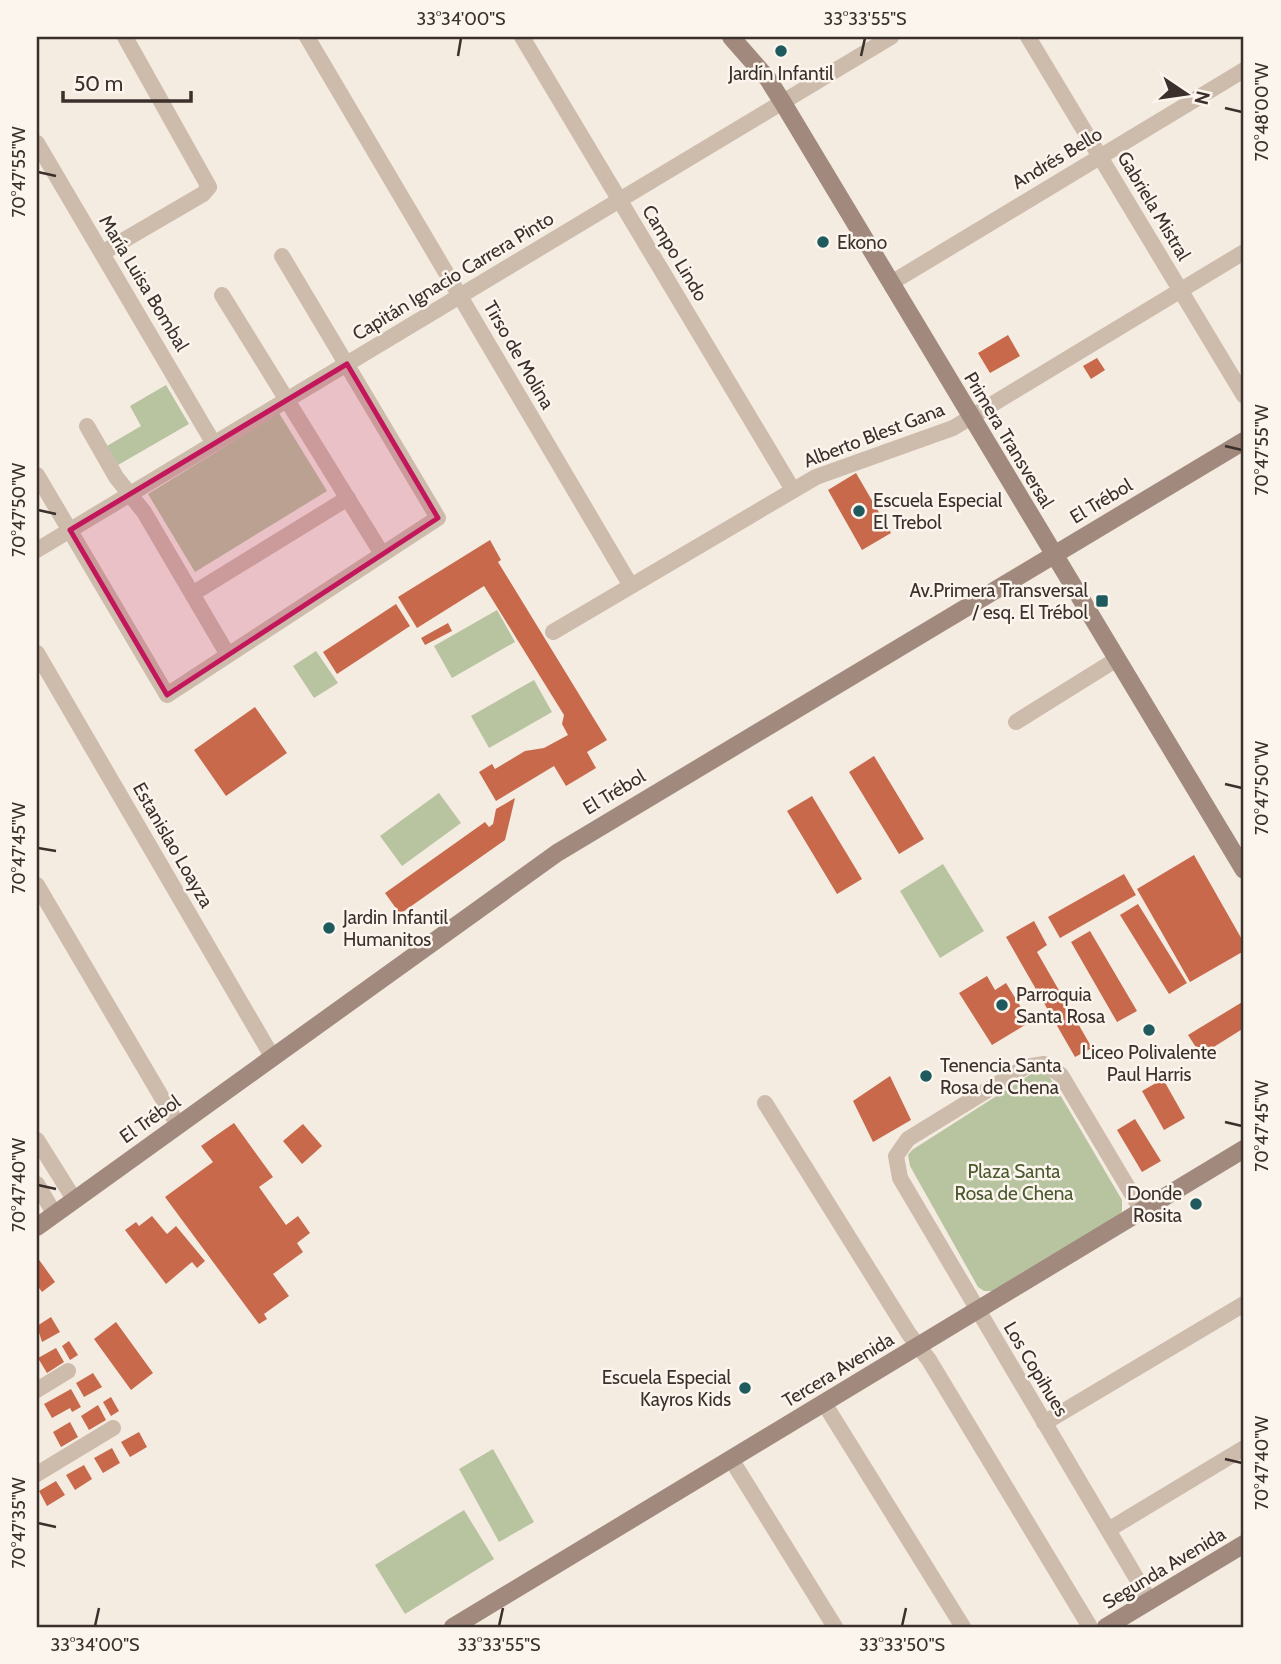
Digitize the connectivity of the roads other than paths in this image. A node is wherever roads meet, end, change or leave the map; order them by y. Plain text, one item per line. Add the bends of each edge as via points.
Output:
1 (125, 37) edge
2 (307, 37) edge
3 (522, 37) edge
4 (731, 37) edge
5 (891, 37) edge
6 (1028, 37) edge
7 (864, 44) edge
8 (1244, 70) edge
9 (783, 103) junction
10 (37, 143) edge
11 (1100, 157) junction
12 (619, 201) junction
13 (1244, 251) edge
14 (102, 253) junction
15 (282, 256) dead end
16 (891, 283) junction
17 (1181, 290) junction
18 (222, 295) dead end
19 (460, 296) junction
20 (347, 364) junction
21 (1244, 396) edge
22 (287, 400) junction
23 (971, 418) junction
24 (87, 426) dead end
25 (1244, 440) edge
26 (214, 444) junction
27 (37, 475) edge
28 (793, 490) junction
29 (130, 494) junction
30 (348, 498) junction
31 (70, 530) junction
32 (37, 550) edge
33 (382, 554) junction
34 (1053, 555) junction
35 (631, 586) junction
36 (192, 594) junction
37 (553, 632) dead end
38 (37, 653) edge
39 (228, 655) junction
40 (1117, 659) junction
41 (1016, 722) dead end
42 (1244, 870) edge
43 (37, 885) edge
44 (273, 1058) junction
45 (765, 1103) dead end
46 (178, 1125) junction
47 (37, 1140) edge
48 (1244, 1149) edge
49 (37, 1184) edge
50 (74, 1199) junction
51 (1142, 1211) junction
52 (54, 1213) junction
53 (37, 1227) edge
54 (1244, 1304) edge
55 (977, 1311) junction
56 (918, 1346) junction
57 (68, 1371) dead end
58 (37, 1390) edge
59 (824, 1403) junction
60 (1044, 1423) junction
61 (113, 1428) dead end
62 (1244, 1448) edge
63 (731, 1459) junction
64 (39, 1466) edge
65 (1108, 1530) junction
66 (1244, 1544) edge
67 (1150, 1601) junction
68 (453, 1627) edge
69 (835, 1627) edge
70 (963, 1627) edge
71 (1090, 1627) edge
72 (1106, 1627) edge

1 - 14 street via 209,187
2 - 19 street, Tirso de Molina
3 - 12 street, Campo Lindo
4 - 9 main road, Primera Transversal
5 - 7 street, Capitán Ignacio Carrera Pinto
6 - 11 street, Gabriela Mistral
7 - 9 street, Capitán Ignacio Carrera Pinto
8 - 11 street, Andrés Bello
9 - 12 street, Capitán Ignacio Carrera Pinto
9 - 16 main road, Primera Transversal
10 - 14 street, María Luisa Bombal
11 - 16 street, Andrés Bello
11 - 17 street, Gabriela Mistral
12 - 19 street, Capitán Ignacio Carrera Pinto
12 - 28 street, Campo Lindo
13 - 17 street, Alberto Blest Gana
14 - 26 street, María Luisa Bombal
15 - 20 street
16 - 23 main road, Primera Transversal
17 - 21 street, Gabriela Mistral
17 - 23 street, Alberto Blest Gana
18 - 22 street
19 - 20 street, Capitán Ignacio Carrera Pinto
19 - 35 street, Tirso de Molina
20 - 22 street, Capitán Ignacio Carrera Pinto
20 - 33 street via 438,518
22 - 26 street, Capitán Ignacio Carrera Pinto
22 - 30 street
23 - 28 street, Alberto Blest Gana via 925,440 829,471
23 - 34 main road, Primera Transversal
24 - 29 street
25 - 34 main road, El Trébol
26 - 29 street, Capitán Ignacio Carrera Pinto
27 - 31 street
28 - 35 street, Alberto Blest Gana
29 - 31 street, Capitán Ignacio Carrera Pinto
29 - 36 street
30 - 33 street
30 - 36 street
31 - 32 street, Capitán Ignacio Carrera Pinto
31 - 39 street via 167,695
33 - 39 street
34 - 40 main road, Primera Transversal
34 - 44 main road, El Trébol via 579,839
35 - 37 street, Alberto Blest Gana
36 - 39 street
38 - 44 street, Estanislao Loayza
40 - 41 street
40 - 42 main road, Primera Transversal
43 - 46 street
44 - 46 main road, El Trébol
45 - 56 street
46 - 50 main road, El Trébol
47 - 50 street
48 - 51 main road, Tercera Avenida
49 - 52 street
50 - 52 main road, El Trébol
51 - 55 main road, Tercera Avenida
51 - 55 street, Los Copihues via 1061,1075 1044,1063 1025,1067 908,1139 896,1156 897,1171
52 - 53 main road, El Trébol
54 - 60 street
55 - 56 main road, Tercera Avenida
55 - 60 street, Los Copihues
56 - 59 main road, Tercera Avenida
56 - 71 street
57 - 58 street
59 - 63 main road, Tercera Avenida
59 - 70 street
60 - 65 street, Los Copihues
61 - 64 street
62 - 65 street
63 - 68 main road, Tercera Avenida
63 - 69 street
65 - 67 street, Los Copihues
66 - 67 main road, Segunda Avenida
67 - 72 main road, Segunda Avenida

